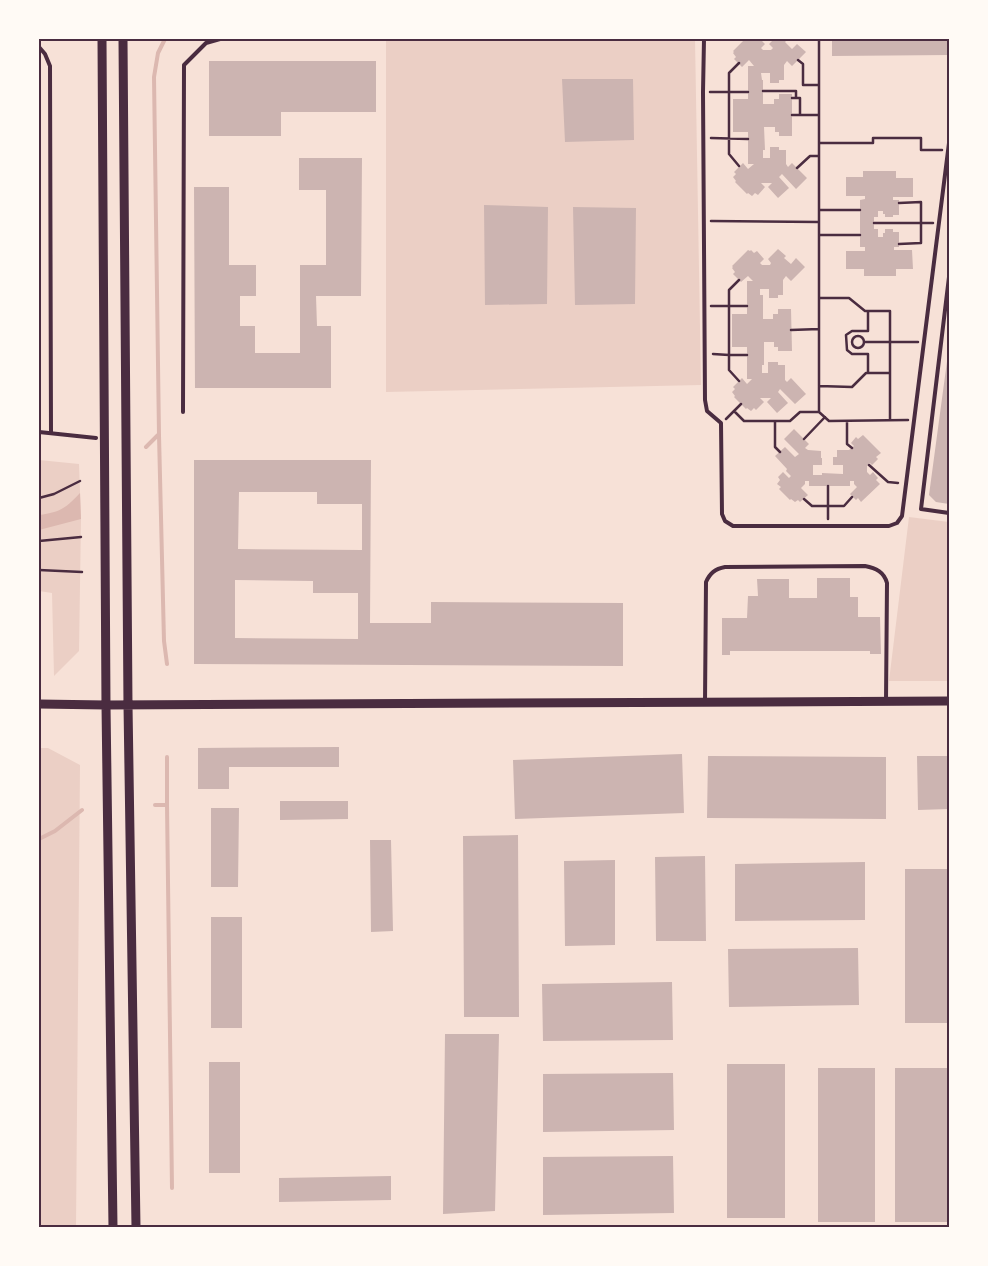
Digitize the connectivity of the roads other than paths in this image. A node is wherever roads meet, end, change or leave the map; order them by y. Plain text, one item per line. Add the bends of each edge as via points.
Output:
1 (102, 39) edge
2 (123, 39) edge
3 (220, 39) edge
4 (704, 39) edge
5 (39, 47) edge
6 (949, 143) edge
7 (948, 150) edge
8 (949, 277) edge
9 (183, 412) dead end
10 (39, 432) edge
11 (51, 433) junction
12 (96, 438) dead end
13 (949, 513) edge
14 (886, 701) junction
15 (949, 701) edge
16 (705, 702) junction
17 (39, 704) edge
18 (106, 705) junction
19 (128, 705) junction
20 (114, 1227) edge
21 (136, 1227) edge

1 - 18 street
2 - 19 street
3 - 9 lane via 206,44 184,66
4 - 7 lane via 705,400 708,411 721,423 722,514 725,521 733,526 889,526 897,524 902,516
5 - 11 lane via 50,66
6 - 7 lane
8 - 13 lane via 921,509
10 - 11 lane
11 - 12 lane
14 - 15 street
14 - 16 street
14 - 16 lane via 887,583 883,574 865,566 725,567 713,571 706,582
16 - 19 street
17 - 18 street
18 - 19 street
18 - 20 street
19 - 21 street

